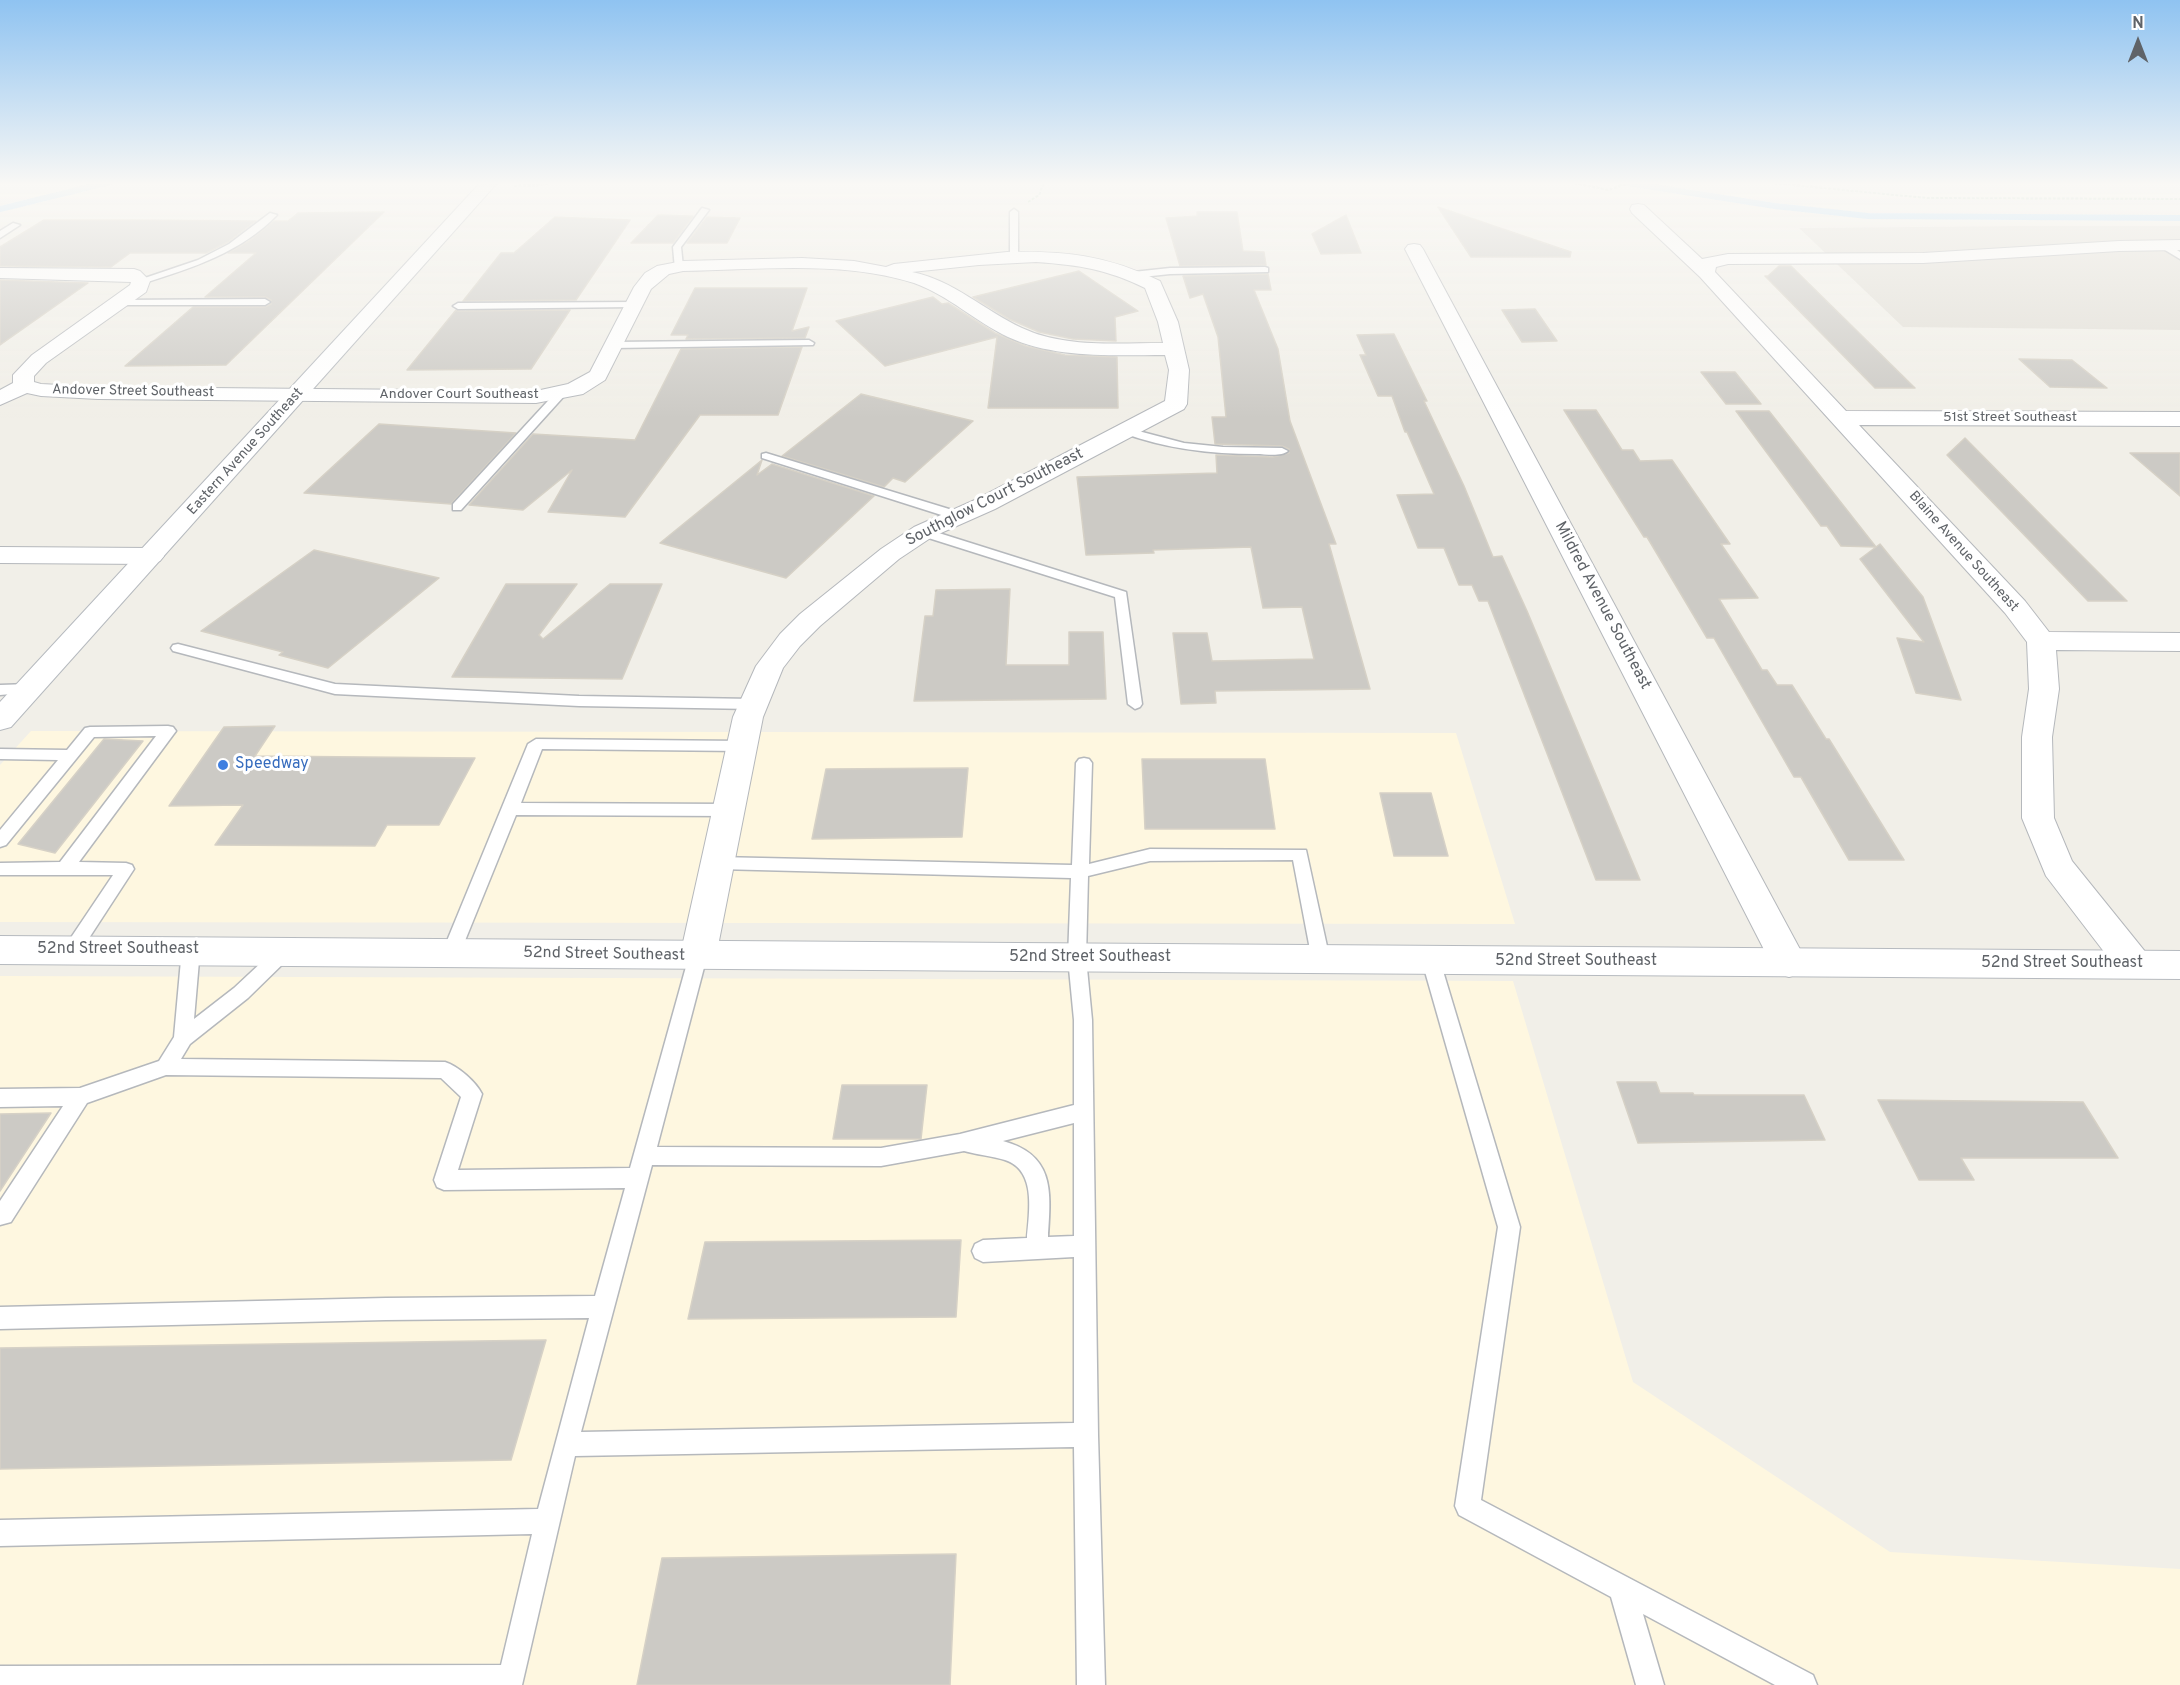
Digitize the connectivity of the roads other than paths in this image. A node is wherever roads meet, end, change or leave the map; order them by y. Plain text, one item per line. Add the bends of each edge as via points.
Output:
1 (204, 261) edge
2 (419, 261) edge
3 (678, 261) edge
4 (966, 261) edge
5 (1078, 261) edge
6 (1420, 261) edge
7 (1693, 261) edge
8 (1719, 261) edge
9 (678, 267) junction
10 (1265, 270) dead end
11 (878, 271) junction
12 (0, 273) edge
13 (1706, 273) junction
14 (1133, 275) junction
15 (141, 281) junction
16 (265, 302) dead end
17 (119, 303) junction
18 (634, 304) junction
19 (458, 306) dead end
20 (809, 343) dead end
21 (613, 345) junction
22 (1174, 349) junction
23 (24, 386) junction
24 (562, 392) junction
25 (298, 394) junction
26 (0, 399) edge
27 (1840, 418) junction
28 (2180, 419) edge
29 (1127, 431) junction
30 (1282, 451) dead end
31 (766, 456) dead end
32 (457, 507) dead end
33 (958, 516) junction
34 (923, 532) junction
35 (0, 555) edge
36 (151, 556) junction
37 (2041, 641) junction
38 (2180, 642) edge
39 (178, 648) dead end
40 (0, 690) edge
41 (28, 690) junction
42 (753, 704) junction
43 (1135, 704) dead end
44 (0, 720) edge
45 (742, 746) junction
46 (0, 753) edge
47 (71, 755) junction
48 (1084, 764) dead end
49 (510, 809) junction
50 (729, 810) junction
51 (0, 841) edge
52 (718, 863) junction
53 (65, 868) junction
54 (0, 869) edge
55 (1081, 872) junction
56 (191, 949) junction
57 (0, 950) edge
58 (72, 950) junction
59 (285, 951) junction
60 (451, 953) junction
61 (699, 956) junction
62 (1077, 958) junction
63 (1321, 960) junction
64 (1431, 961) junction
65 (1789, 963) junction
66 (2134, 964) junction
67 (2180, 965) edge
68 (183, 1038) junction
69 (166, 1067) junction
70 (80, 1097) junction
71 (2, 1101) edge
72 (1084, 1112) junction
73 (963, 1142) junction
74 (641, 1167) junction
75 (0, 1215) edge
76 (1085, 1246) junction
77 (1037, 1248) junction
78 (983, 1251) dead end
79 (603, 1307) junction
80 (0, 1318) edge
81 (1086, 1435) junction
82 (566, 1444) junction
83 (547, 1521) junction
84 (0, 1533) edge
85 (1622, 1588) junction
86 (0, 1680) edge
87 (511, 1682) edge
88 (1091, 1685) edge
89 (1650, 1685) edge
90 (1803, 1685) edge

1 - 15 lane
2 - 25 street, Eastern Avenue Southeast
3 - 9 lane
4 - 11 street, Southglow Court Southeast
5 - 14 street, Southglow Court Southeast
6 - 65 street, Mildred Avenue Southeast
7 - 13 street, Blaine Avenue Southeast
8 - 13 street via 1707,263
9 - 11 street, Andover Court Southeast via 802,263
9 - 18 street, Andover Court Southeast via 652,277
10 - 14 lane
11 - 22 street via 920,279 1016,333 1052,344
12 - 15 street via 134,275
13 - 27 street, Blaine Avenue Southeast
14 - 22 street, Southglow Court Southeast via 1153,285
15 - 17 street via 139,288
16 - 17 lane
17 - 23 street via 39,359 23,375
18 - 19 lane
18 - 21 street, Andover Court Southeast
20 - 21 lane
21 - 24 street, Andover Court Southeast via 598,376
22 - 29 street, Southglow Court Southeast via 1179,370 1176,404
23 - 25 street, Andover Street Southeast via 98,393
23 - 26 street
24 - 25 street, Andover Court Southeast via 536,397
24 - 32 lane
25 - 36 street, Eastern Avenue Southeast
27 - 28 street, 51st Street Southeast
27 - 37 street, Blaine Avenue Southeast
29 - 30 lane via 1151,441 1225,452
29 - 33 street, Southglow Court Southeast
31 - 33 lane
33 - 34 street, Southglow Court Southeast
34 - 42 street, Southglow Court Southeast via 890,554 790,640 770,666
34 - 43 lane via 1121,595
35 - 36 street
36 - 41 street, Eastern Avenue Southeast
37 - 38 street
37 - 66 street via 2044,689 2037,737 2038,818 2058,867
39 - 42 lane via 335,690
40 - 41 lane
41 - 44 street, Eastern Avenue Southeast
42 - 45 street, Southglow Court Southeast
45 - 49 lane via 536,744
45 - 50 street, Southglow Court Southeast
46 - 47 lane
47 - 51 lane
47 - 53 lane via 90,732 168,731
48 - 55 lane
49 - 50 lane
49 - 60 lane
50 - 52 street, Southglow Court Southeast
52 - 55 lane
52 - 61 street, Southglow Court Southeast
53 - 54 lane
53 - 58 lane via 126,868
55 - 62 lane
55 - 63 lane via 1149,855 1300,854
56 - 58 street, 52nd Street Southeast
56 - 59 street, 52nd Street Southeast
56 - 68 lane
57 - 58 street, 52nd Street Southeast
59 - 60 street, 52nd Street Southeast
59 - 68 lane via 241,993
60 - 61 street, 52nd Street Southeast
61 - 62 street, 52nd Street Southeast
61 - 74 lane
62 - 63 street, 52nd Street Southeast
62 - 72 lane via 1083,1020
63 - 64 street, 52nd Street Southeast
64 - 65 street, 52nd Street Southeast
64 - 85 lane via 1509,1227 1468,1506
65 - 66 street, 52nd Street Southeast
66 - 67 street, 52nd Street Southeast
68 - 69 lane
69 - 70 lane
69 - 74 lane via 446,1070 472,1094 444,1180
70 - 71 lane
70 - 75 lane
72 - 73 lane
72 - 76 lane
73 - 74 lane via 880,1157
73 - 77 lane via 1005,1151 1029,1163 1038,1195
74 - 79 lane
76 - 77 lane
76 - 81 lane
77 - 78 lane
79 - 80 lane
79 - 82 lane
81 - 82 lane
81 - 88 lane
82 - 83 lane
83 - 84 lane
83 - 87 lane
85 - 89 lane
85 - 90 lane
86 - 87 lane

